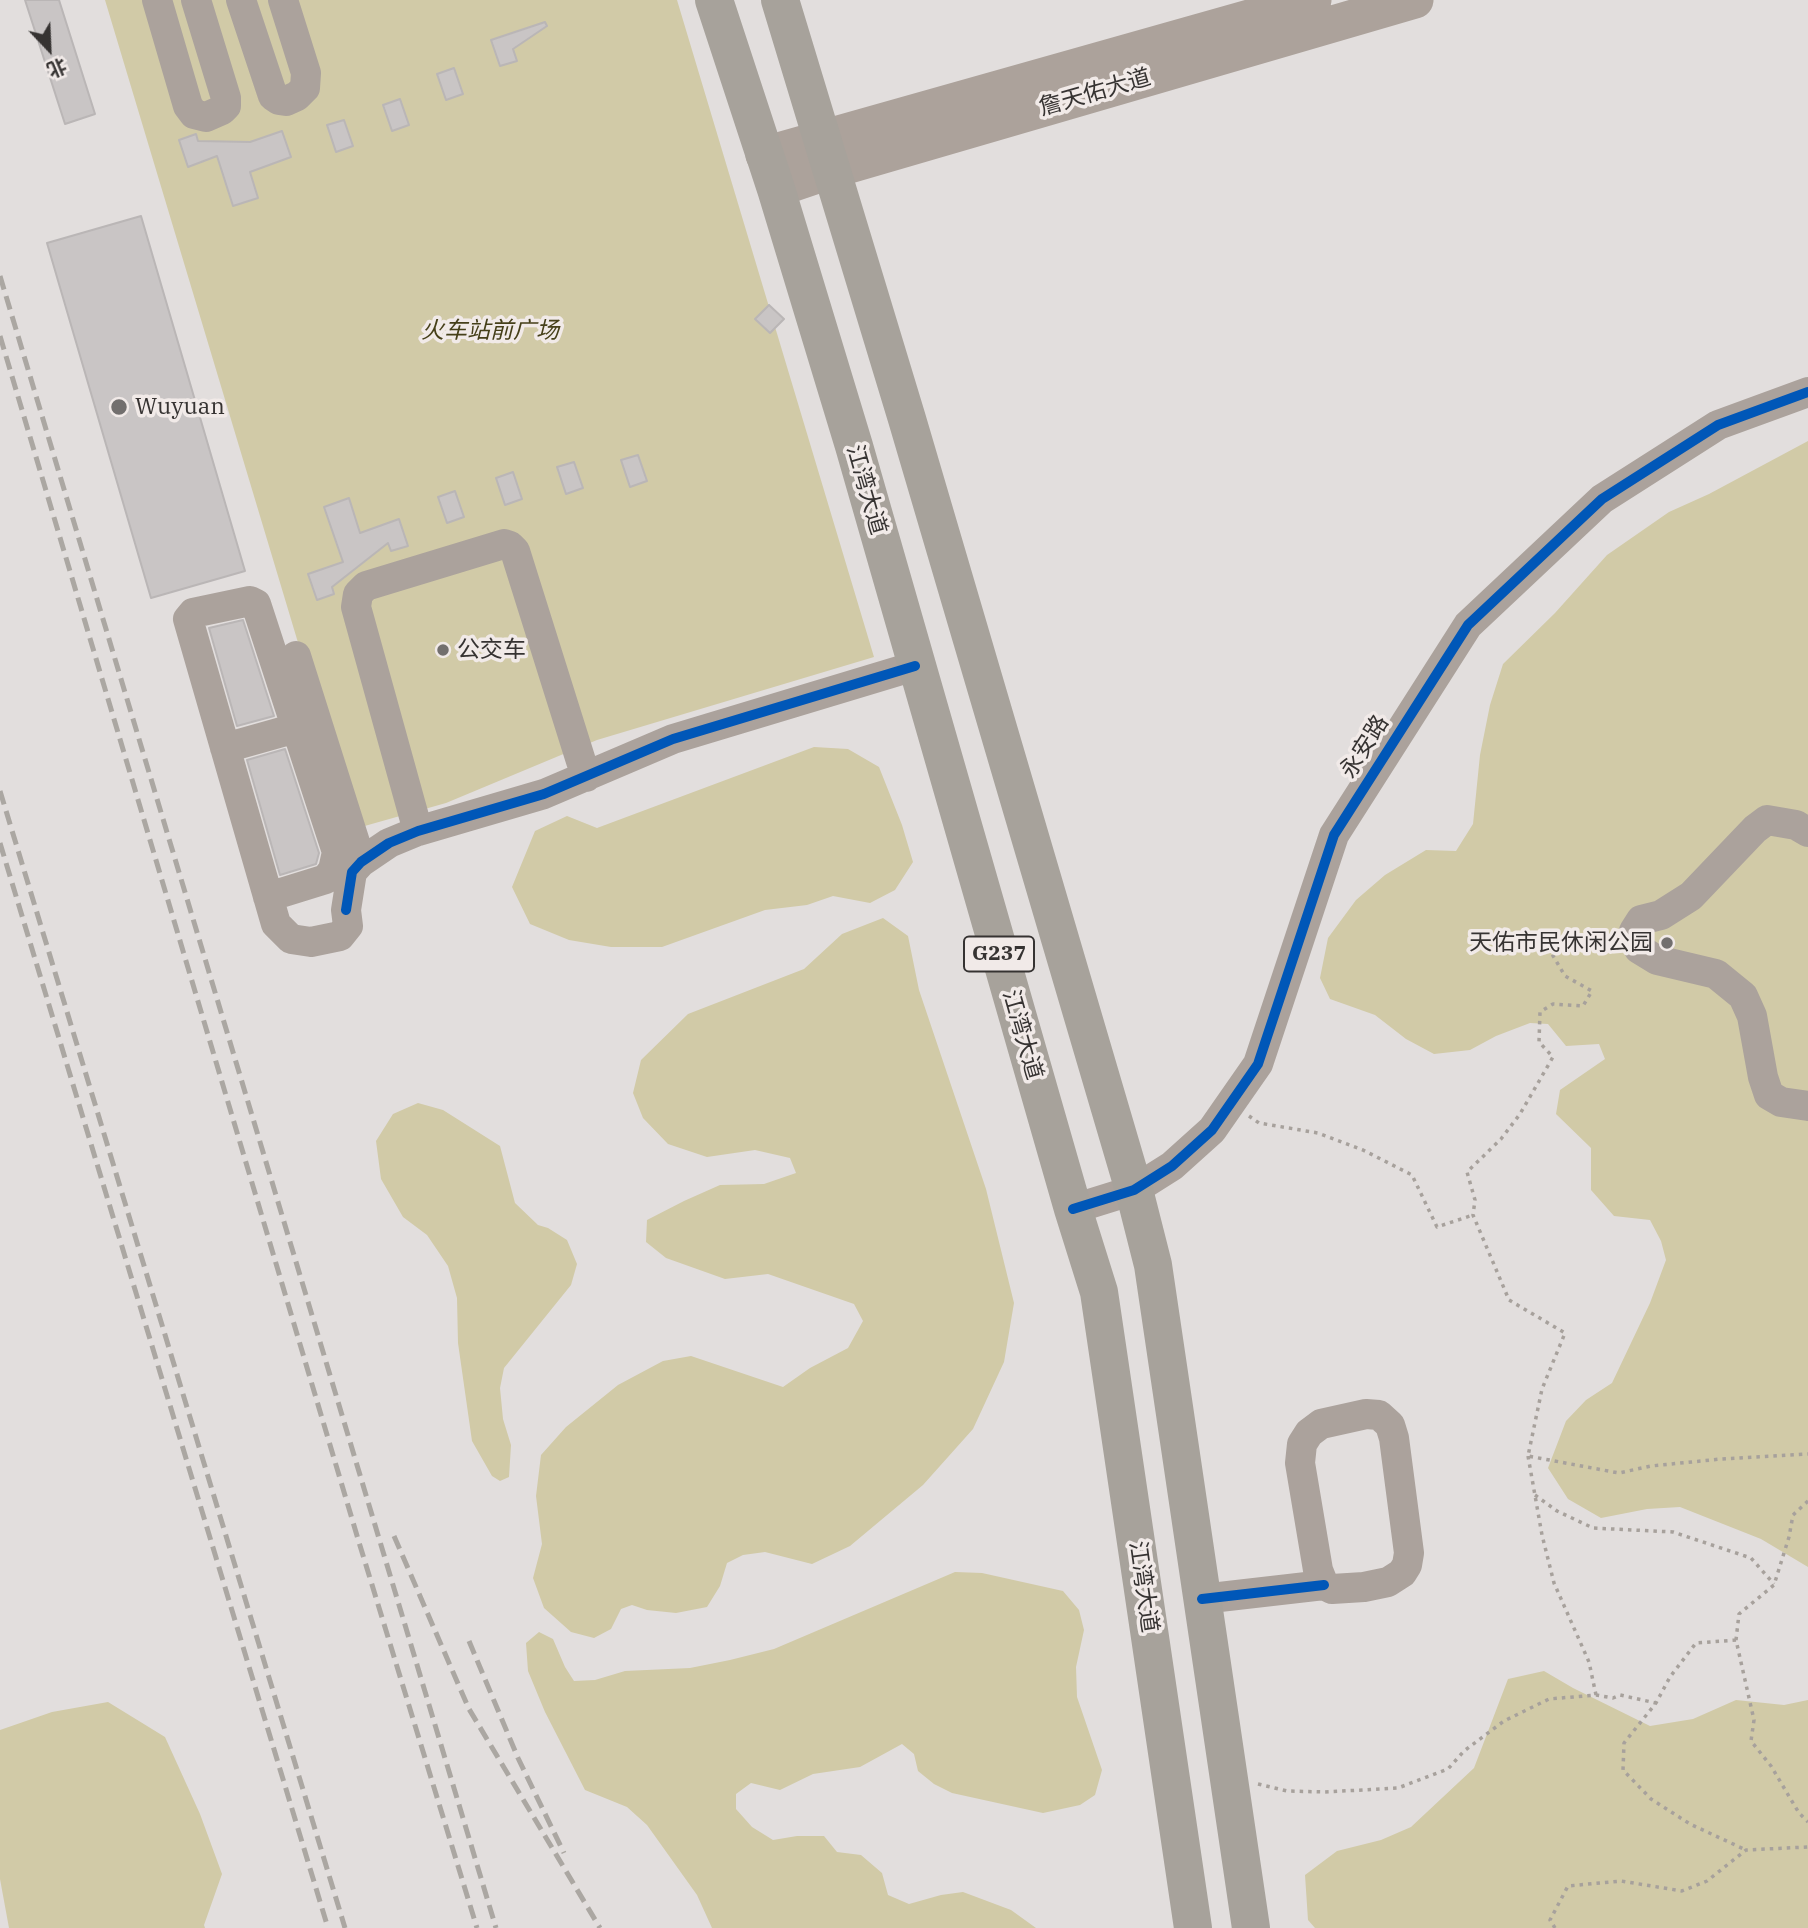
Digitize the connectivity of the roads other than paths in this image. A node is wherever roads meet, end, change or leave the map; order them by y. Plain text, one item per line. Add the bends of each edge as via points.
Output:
1 (157, 0) edge
2 (196, 0) edge
3 (241, 0) edge
4 (283, 0) edge
5 (714, 0) edge
6 (780, 0) edge
7 (1313, 0) edge
8 (1415, 0) edge
9 (827, 154) junction
10 (770, 172) junction
11 (1808, 392) edge
12 (296, 656) dead end
13 (915, 666) junction
14 (296, 727) junction
15 (225, 748) junction
16 (586, 777) junction
17 (418, 831) junction
18 (1808, 832) edge
19 (361, 862) junction
20 (268, 897) junction
21 (1808, 1106) edge
22 (1134, 1190) junction
23 (1073, 1209) junction
24 (1324, 1585) junction
25 (1202, 1599) junction
26 (1193, 1928) edge
27 (1251, 1928) edge

1 - 2 street via 188,106 194,114 206,117 222,110 226,98
3 - 4 street via 273,96 286,101 304,88 306,74
5 - 10 highway, 江湾大道 / G237
6 - 9 highway, G237
7 - 9 main road, 詹天佑大道
8 - 9 main road, 詹天佑大道
9 - 10 main road, 詹天佑大道
9 - 22 highway, G237
10 - 13 highway, 江湾大道 / G237
11 - 22 street, 永安路 via 1718,425 1602,499 1468,625 1334,835 1258,1064 1212,1130 1172,1166
12 - 19 street
13 - 16 street via 673,739
13 - 23 highway, 江湾大道 / G237
14 - 15 street
14 - 15 street via 256,604 250,601 194,613 188,619
14 - 20 street via 337,852 326,879
15 - 20 street
16 - 17 street
16 - 17 street via 510,546 504,544 366,586 358,594 356,607
17 - 19 street
18 - 21 street via 1768,820 1691,896 1661,915 1641,920 1634,931 1639,949 1657,960 1716,974 1743,996 1752,1016 1769,1095
19 - 20 street via 352,872 348,926 340,936 311,942 291,939 276,924
22 - 23 street, 永安路
22 - 25 highway, G237 via 1153,1265
23 - 26 highway, 江湾大道 / G237 via 1099,1292
24 - 24 street via 1343,1589 1388,1582 1407,1565 1394,1438 1390,1425 1379,1415 1321,1424 1302,1444 1303,1476
24 - 25 street
25 - 27 highway, G237

